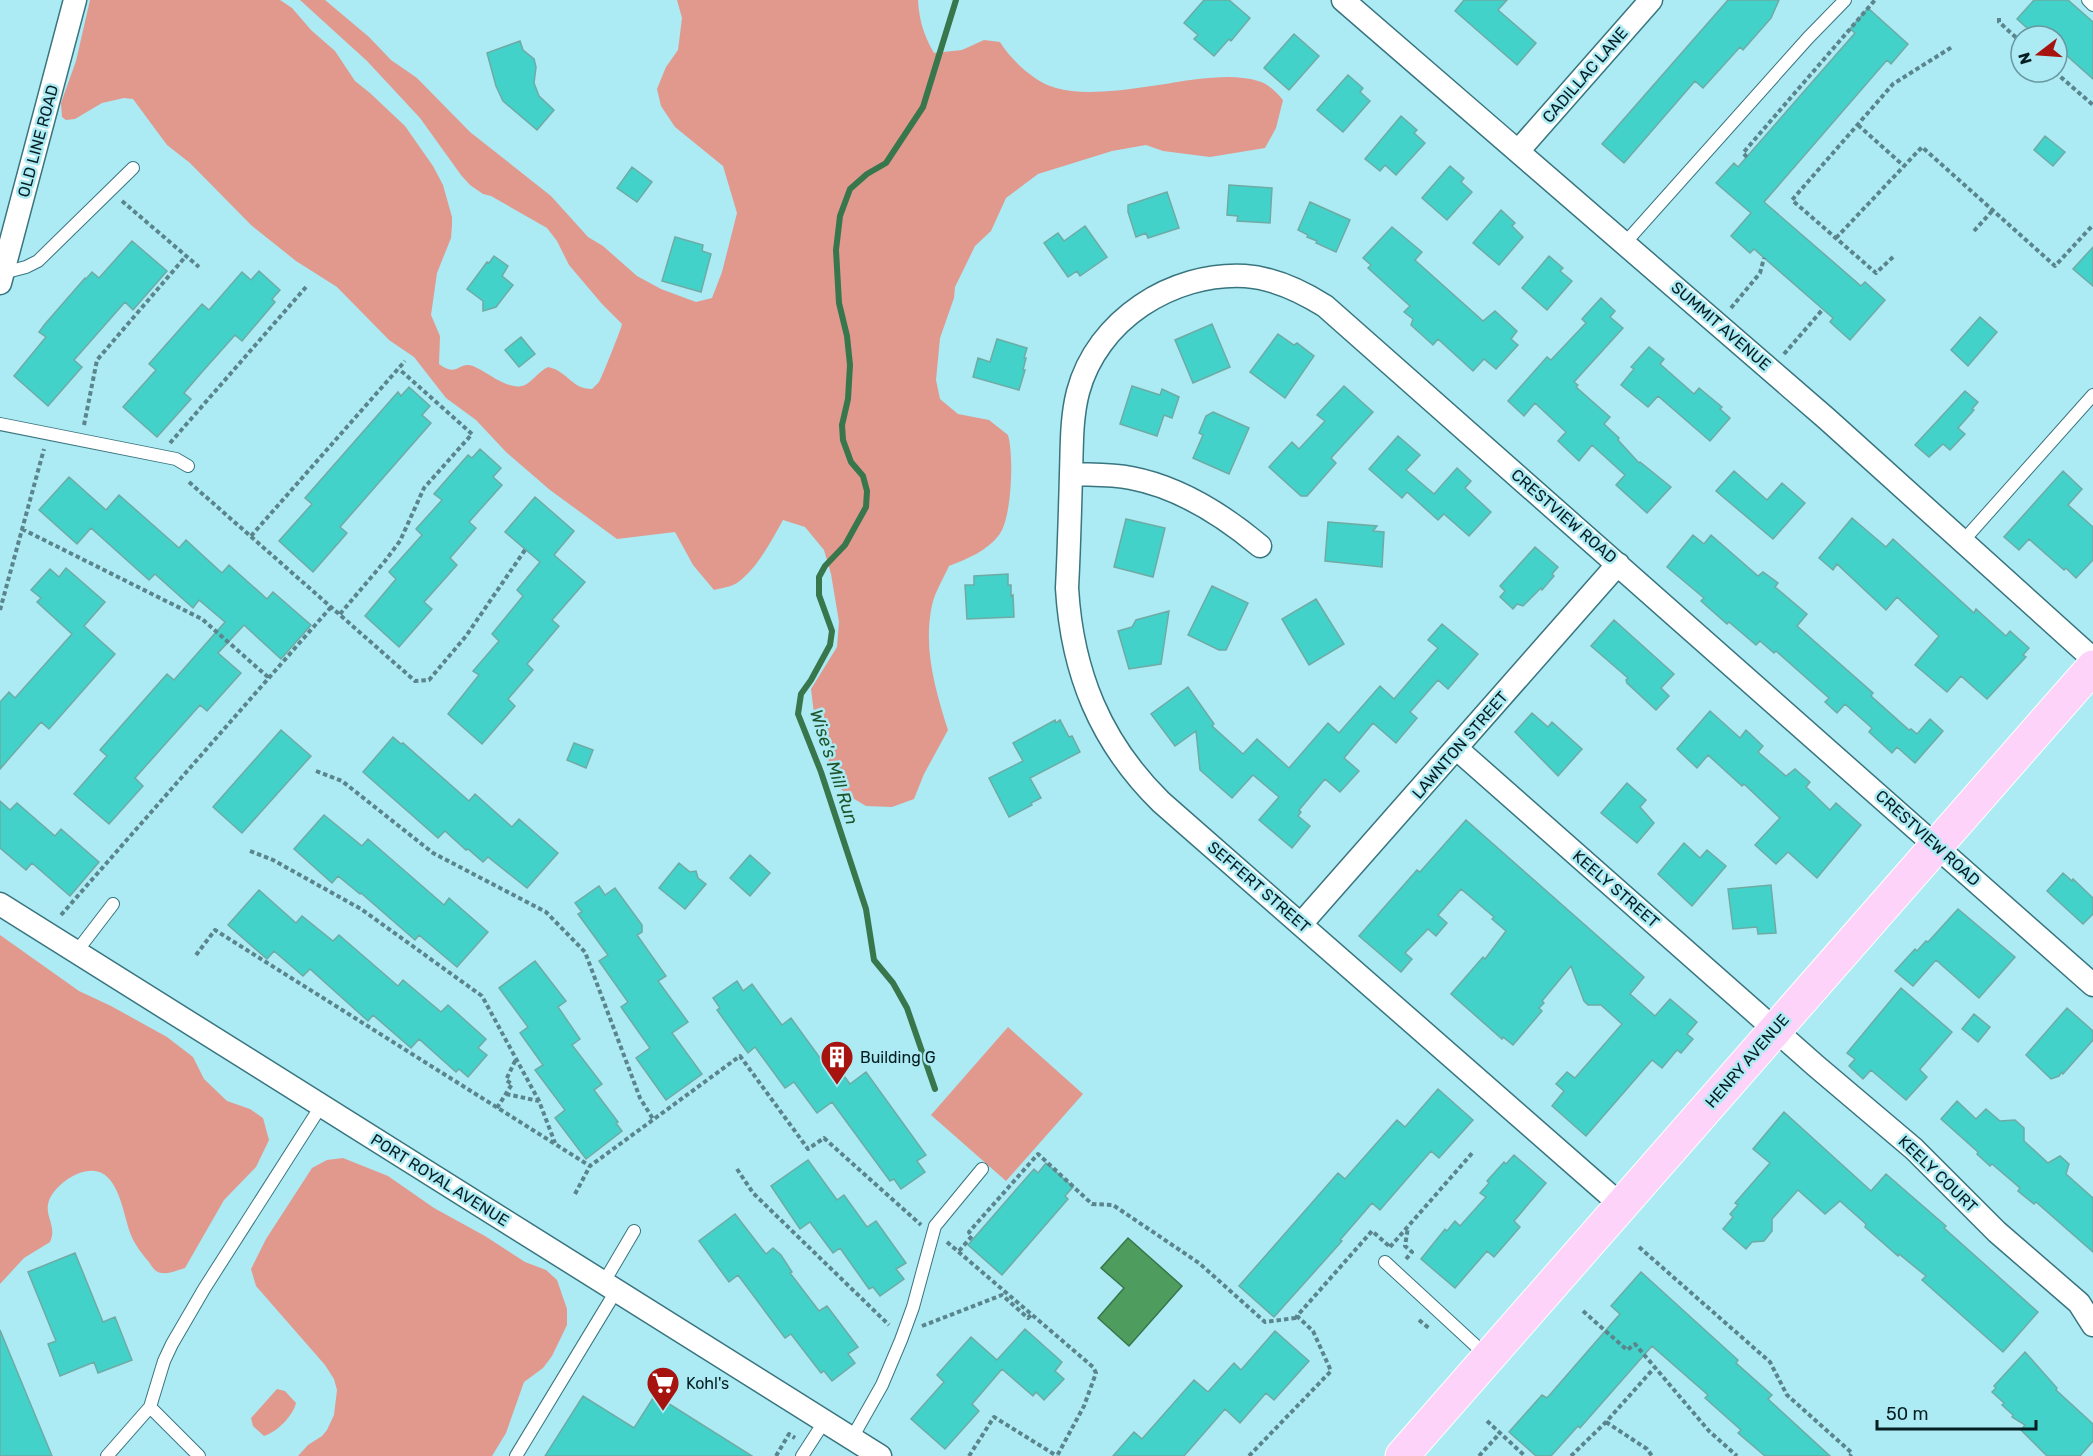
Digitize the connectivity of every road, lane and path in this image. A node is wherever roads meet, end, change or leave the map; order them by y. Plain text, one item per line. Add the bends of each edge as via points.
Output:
1 (75, 0) edge
2 (1343, 0) edge
3 (1651, 0) edge
4 (1845, 0) edge
5 (1875, 0) edge
6 (2088, 0) edge
7 (2093, 5) edge
8 (1999, 18) dead end
9 (2009, 31) edge
10 (1952, 47) dead end
11 (2069, 84) edge
12 (2093, 105) edge
13 (1858, 125) junction
14 (1519, 150) junction
15 (1747, 157) dead end
16 (1904, 166) junction
17 (133, 168) dead end
18 (110, 191) junction
19 (1994, 210) junction
20 (2093, 225) edge
21 (1974, 231) dead end
22 (1836, 238) junction
23 (1626, 243) junction
24 (186, 256) junction
25 (1893, 256) dead end
26 (1764, 258) dead end
27 (199, 267) dead end
28 (1, 278) edge
29 (306, 287) dead end
30 (1823, 309) dead end
31 (1728, 311) dead end
32 (1781, 357) dead end
33 (405, 361) dead end
34 (399, 369) junction
35 (2093, 395) edge
36 (0, 424) edge
37 (84, 425) junction
38 (94, 428) dead end
39 (48, 434) junction
40 (64, 437) junction
41 (159, 441) dead end
42 (170, 444) junction
43 (172, 458) junction
44 (188, 466) dead end
45 (1071, 474) junction
46 (22, 528) junction
47 (251, 536) junction
48 (1963, 541) junction
49 (1260, 546) dead end
50 (525, 550) dead end
51 (1618, 564) junction
52 (331, 607) junction
53 (0, 610) edge
54 (339, 614) junction
55 (2093, 659) edge
56 (2093, 667) edge
57 (269, 678) junction
58 (1457, 749) junction
59 (316, 771) dead end
60 (1936, 846) junction
61 (250, 851) dead end
62 (0, 904) edge
63 (113, 904) dead end
64 (61, 915) dead end
65 (1301, 924) junction
66 (77, 951) junction
67 (196, 955) dead end
68 (2093, 985) edge
69 (1775, 1030) junction
70 (516, 1058) junction
71 (506, 1094) junction
72 (539, 1101) junction
73 (321, 1106) junction
74 (497, 1108) junction
75 (653, 1119) junction
76 (555, 1143) junction
77 (1474, 1151) dead end
78 (590, 1166) junction
79 (737, 1169) dead end
80 (982, 1169) dead end
81 (575, 1194) dead end
82 (1622, 1206) junction
83 (1408, 1226) junction
84 (924, 1227) dead end
85 (634, 1231) dead end
86 (941, 1238) dead end
87 (1390, 1247) junction
88 (1639, 1247) dead end
89 (958, 1251) junction
90 (1405, 1260) junction
91 (1385, 1262) dead end
92 (1413, 1268) dead end
93 (610, 1286) junction
94 (1003, 1293) junction
95 (1583, 1311) dead end
96 (1297, 1316) junction
97 (2093, 1325) edge
98 (915, 1329) dead end
99 (896, 1332) dead end
100 (1489, 1358) junction
101 (1654, 1367) junction
102 (150, 1407) junction
103 (1487, 1421) dead end
104 (824, 1422) junction
105 (1606, 1422) junction
106 (1500, 1433) junction
107 (852, 1438) junction
108 (107, 1456) edge
109 (198, 1456) edge
110 (516, 1456) edge
111 (802, 1456) edge
112 (880, 1456) edge
113 (969, 1456) edge
114 (1057, 1456) edge
115 (1249, 1456) edge
116 (1402, 1456) edge
117 (1479, 1456) edge
118 (1525, 1456) edge
119 (1571, 1456) edge
120 (1652, 1456) edge
121 (1737, 1456) edge
122 (1850, 1456) edge

1 - 28 street, OLD LINE ROAD
2 - 14 street, SUMMIT AVENUE
3 - 14 street, CADILLAC LANE
4 - 23 lane
5 - 15 path via 1743,153
6 - 7 lane
8 - 9 path
10 - 13 path via 1893,84
11 - 12 path
13 - 16 path
13 - 22 path via 1792,200
14 - 23 street, SUMMIT AVENUE
16 - 19 path via 1922,147
16 - 22 path
17 - 18 lane
18 - 24 path
18 - 28 lane via 38,261
19 - 20 path via 2055,266
19 - 21 path
22 - 25 path via 1876,273
23 - 48 street, SUMMIT AVENUE
24 - 27 path
24 - 37 path via 98,360
26 - 31 path via 1760,273
29 - 42 path
30 - 32 path
33 - 34 path
34 - 47 path
34 - 54 path via 472,434 424,488 399,541
35 - 48 lane
36 - 39 lane
37 - 38 path
37 - 40 path via 68,422
39 - 40 lane
39 - 46 path
40 - 43 lane
41 - 42 path
42 - 43 path
43 - 44 lane
43 - 47 path via 172,467
45 - 49 street via 1131,478 1172,491 1225,519
45 - 51 street, CRESTVIEW ROAD via 1078,391 1106,338 1137,308 1177,286 1199,279 1246,276 1287,286 1325,306
45 - 65 street, SEFFERT STREET via 1069,615 1078,664 1103,726 1122,758 1150,790
46 - 53 path
46 - 57 path via 202,619
47 - 52 path
48 - 55 street, SUMMIT AVENUE
50 - 54 path via 466,636 429,680 415,681
51 - 58 street, LAWNTON STREET
51 - 60 street, CRESTVIEW ROAD
52 - 54 path
52 - 57 path
56 - 60 main road, HENRY AVENUE
57 - 64 path
58 - 65 street, LAWNTON STREET
58 - 69 street, KEELY STREET
59 - 75 path via 342,781 433,852 546,912 585,952 640,1098
60 - 68 street, CRESTVIEW ROAD
60 - 69 main road, HENRY AVENUE
61 - 70 path via 361,909 482,996
62 - 66 street, PORT ROYAL AVENUE
63 - 66 lane
65 - 82 street, SEFFERT STREET
66 - 73 street, PORT ROYAL AVENUE
67 - 74 path via 215,930
69 - 82 main road, HENRY AVENUE
69 - 97 street, KEELY COURT via 1914,1149 1997,1232 2079,1303
70 - 71 path via 506,1080 512,1084
70 - 72 path
71 - 72 path
71 - 74 path
72 - 76 path
73 - 93 street, PORT ROYAL AVENUE
73 - 102 lane via 172,1344
74 - 76 path
75 - 78 path
75 - 84 path via 740,1056 808,1149 824,1138
76 - 78 path
77 - 83 path
78 - 81 path
79 - 99 path via 753,1193
80 - 107 lane via 935,1226 901,1340 882,1385
82 - 100 main road, HENRY AVENUE
83 - 87 path
83 - 90 path via 1405,1246 1412,1252
85 - 93 lane
86 - 89 path
87 - 90 path
87 - 96 path via 1372,1231
88 - 122 path via 1770,1362 1787,1395 1852,1453
89 - 94 path
89 - 96 path via 972,1236 969,1232 1038,1154 1092,1204 1113,1205 1200,1263 1265,1322
90 - 92 path
91 - 100 lane
93 - 104 street, PORT ROYAL AVENUE
93 - 110 lane
94 - 98 path
94 - 114 path via 1096,1372 1084,1406
95 - 101 path via 1627,1350 1635,1344
96 - 115 path via 1313,1331 1331,1371
100 - 116 main road, HENRY AVENUE
101 - 105 path
101 - 121 path via 1709,1431
102 - 108 lane
102 - 109 lane
103 - 106 path
104 - 107 street, PORT ROYAL AVENUE
104 - 111 lane
105 - 119 path
105 - 120 path
106 - 117 path
106 - 118 path
107 - 112 street, PORT ROYAL AVENUE
113 - 114 path via 994,1417

